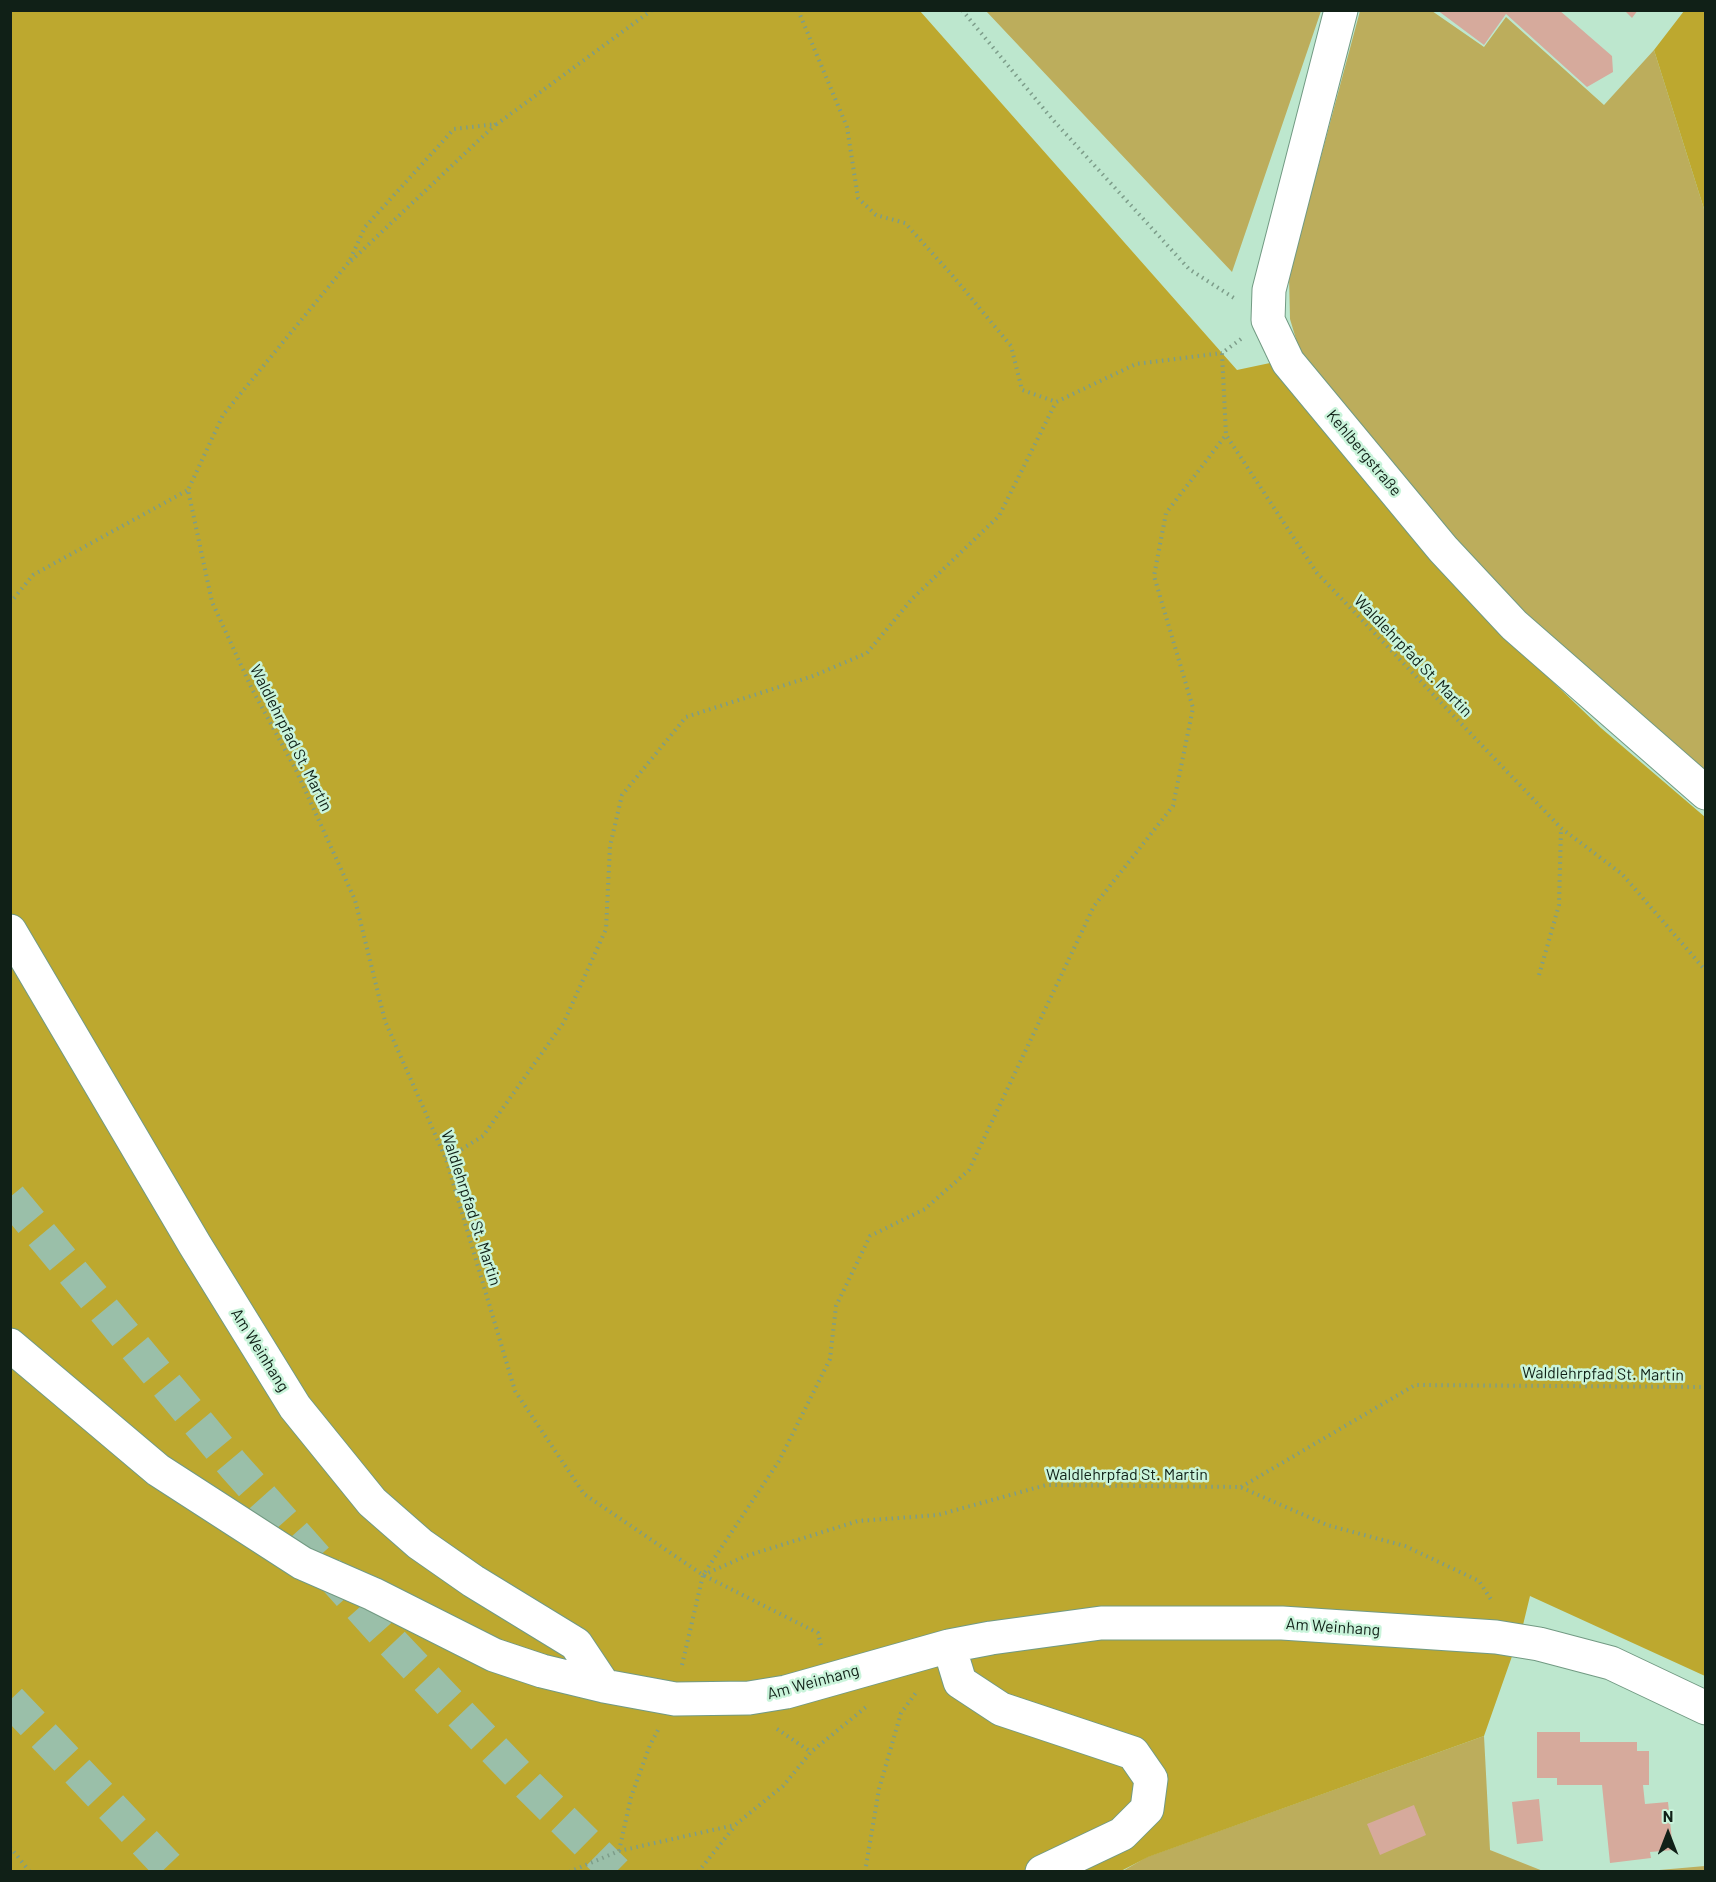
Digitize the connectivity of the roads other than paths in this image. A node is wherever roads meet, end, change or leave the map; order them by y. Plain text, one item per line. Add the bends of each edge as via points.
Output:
1 (1341, 10) edge
2 (1706, 793) edge
3 (10, 931) edge
4 (10, 1345) edge
5 (949, 1647) junction
6 (604, 1686) junction
7 (1706, 1708) edge
8 (1042, 1872) edge

1 - 2 street, Kehlbergstraße via 1279,246 1269,290 1268,320 1288,362 1443,549 1514,625
3 - 6 street, Am Weinhang via 295,1407 372,1502 420,1544 473,1581 576,1644
4 - 6 street, Am Weinhang via 158,1470 302,1563 494,1654
5 - 6 street, Am Weinhang via 786,1692 749,1698 675,1699
5 - 7 street, Am Weinhang via 1101,1623 1282,1623 1496,1637 1611,1663
5 - 8 street via 960,1682 1000,1709 1133,1753 1151,1779 1148,1809 1122,1834

